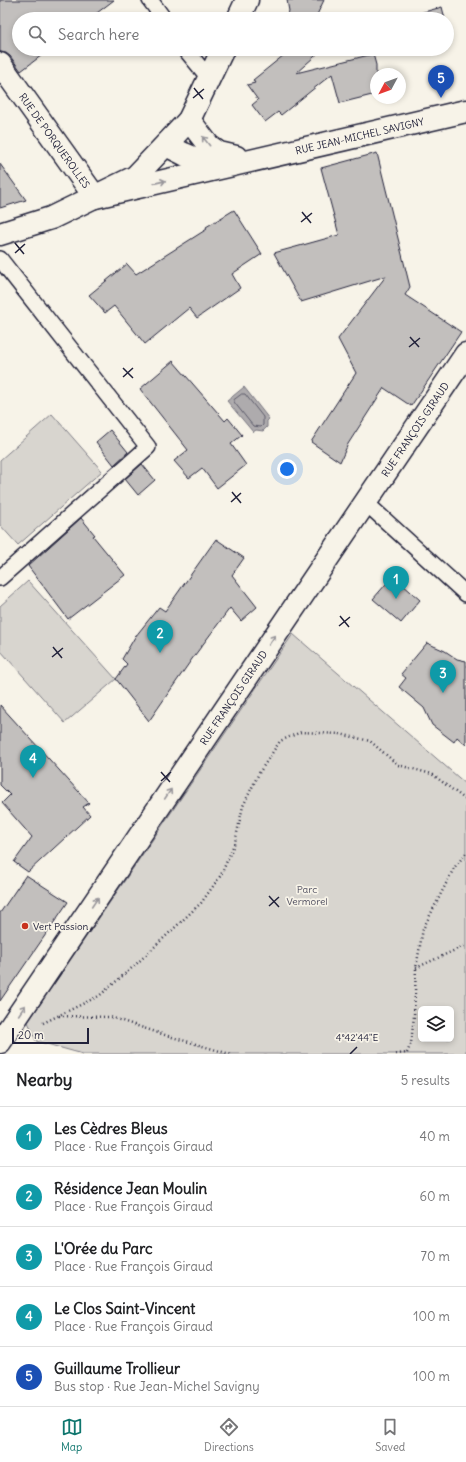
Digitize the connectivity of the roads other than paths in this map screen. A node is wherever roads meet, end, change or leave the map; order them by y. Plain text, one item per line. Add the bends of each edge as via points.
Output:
1 (150, 0) edge
2 (247, 0) edge
3 (159, 12) edge
4 (241, 12) edge
5 (191, 56) edge
6 (220, 56) edge
7 (0, 64) edge
8 (209, 78) junction
9 (466, 111) edge
10 (189, 120) junction
11 (166, 145) junction
12 (253, 161) junction
13 (95, 198) junction
14 (0, 234) edge
15 (0, 259) edge
16 (466, 354) edge
17 (365, 502) junction
18 (0, 578) edge
19 (466, 594) edge
20 (0, 1042) edge
21 (0, 1053) edge
22 (5, 1054) edge

1 - 3 lane
2 - 4 street
5 - 8 lane
6 - 8 street
7 - 13 street, RUE DE PORQUEROLLES
8 - 10 street
9 - 12 street, RUE JEAN-MICHEL SAVIGNY
10 - 11 street, RUE JEAN-MICHEL SAVIGNY
12 -> 10 street, RUE JEAN-MICHEL SAVIGNY via 219,153 209,146
11 - 12 street, RUE JEAN-MICHEL SAVIGNY via 203,162
11 - 13 street, RUE JEAN-MICHEL SAVIGNY via 135,177
13 -> 12 street, RUE JEAN-MICHEL SAVIGNY
13 - 14 street, RUE JEAN-MICHEL SAVIGNY via 51,218
15 - 18 lane via 148,447
16 - 17 street, RUE FRANÇOIS GIRAUD
17 - 19 lane
20 -> 17 street, RUE FRANÇOIS GIRAUD
21 - 22 street

